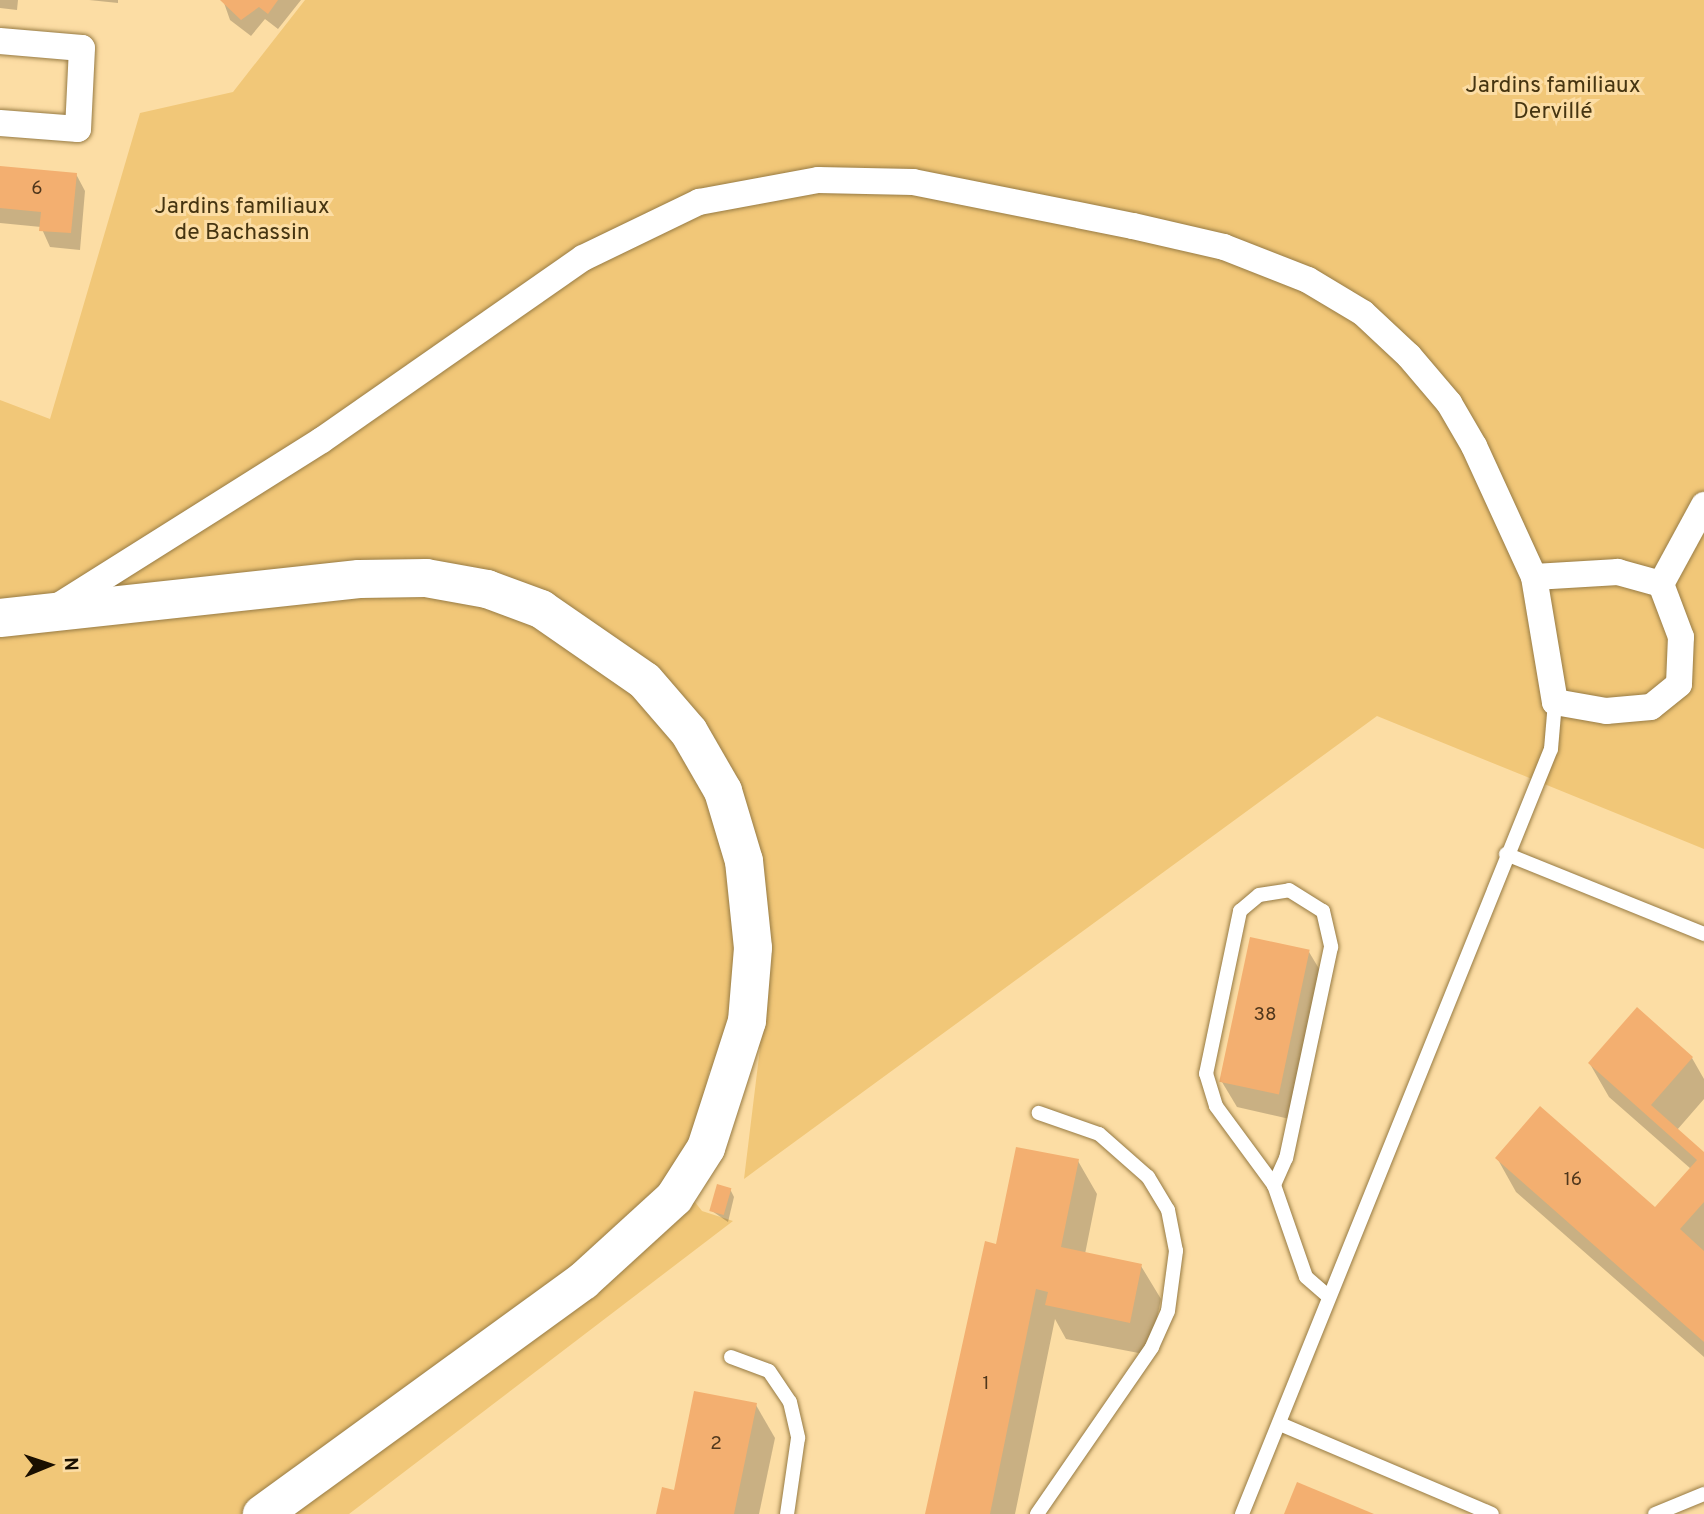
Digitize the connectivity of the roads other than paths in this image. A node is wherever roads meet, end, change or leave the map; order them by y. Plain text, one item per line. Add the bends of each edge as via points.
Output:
1 (0, 41) edge
2 (0, 123) edge
3 (1704, 505) edge
4 (1534, 577) junction
5 (1661, 584) junction
6 (0, 618) edge
7 (40, 619) junction
8 (1555, 702) junction
9 (1506, 855) junction
10 (1704, 934) edge
11 (1039, 1113) dead end
12 (1274, 1185) junction
13 (1328, 1296) junction
14 (731, 1357) dead end
15 (1280, 1424) junction
16 (1704, 1494) edge
17 (262, 1514) edge
18 (787, 1514) edge
19 (1037, 1514) edge
20 (1242, 1514) edge
21 (1492, 1514) edge
22 (1655, 1514) edge

1 - 2 street via 82,48 78,129
3 - 5 street
4 - 5 street via 1618,572
4 - 7 street via 1449,403 1363,313 1308,280 1224,247 1133,226 913,182 818,180 699,202 583,258 322,440 177,526
4 - 8 street
5 - 8 street via 1681,637 1679,684 1651,708 1606,711
6 - 7 main road
7 - 17 main road via 359,579 426,578 487,589 541,609 645,681 689,732 723,792 744,861 753,948 747,1021 706,1148 674,1198 583,1281
8 - 9 lane via 1551,749
9 - 10 lane
9 - 13 lane
11 - 19 lane via 1099,1134 1148,1177 1168,1210 1176,1251 1168,1311 1152,1347
12 - 12 lane via 1286,1158 1331,947 1323,911 1289,890 1259,895 1240,911 1206,1074 1216,1105
12 - 13 lane via 1306,1277
13 - 15 lane
14 - 18 lane via 769,1371 790,1402 798,1438
15 - 20 lane
15 - 21 lane
16 - 22 lane

